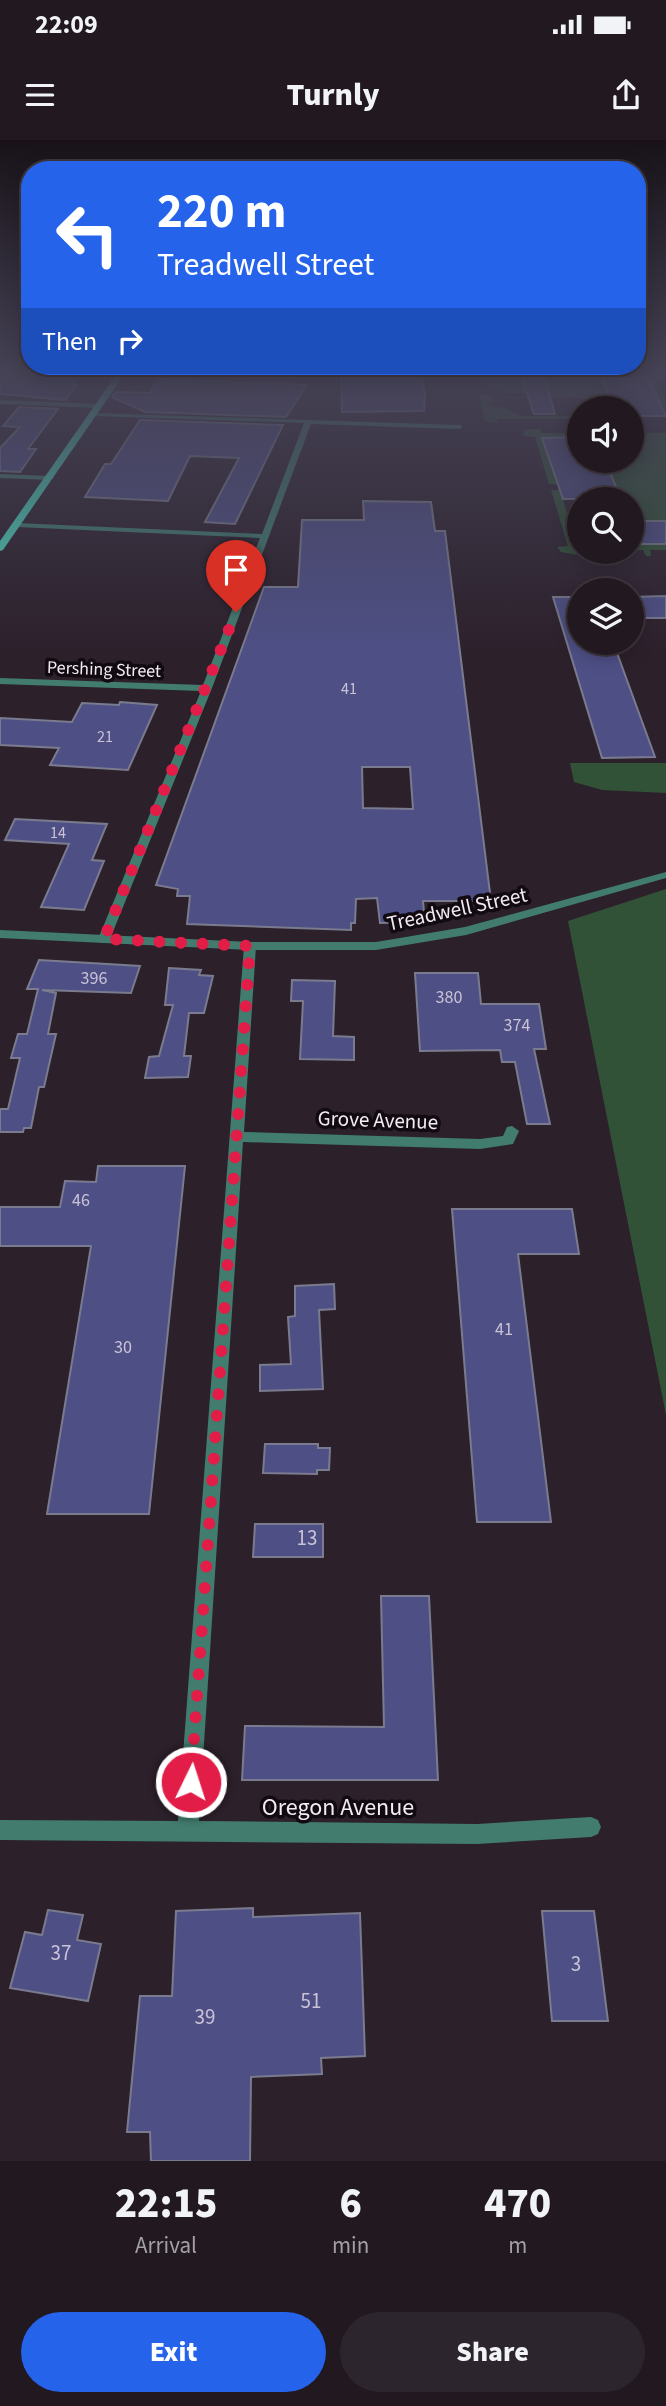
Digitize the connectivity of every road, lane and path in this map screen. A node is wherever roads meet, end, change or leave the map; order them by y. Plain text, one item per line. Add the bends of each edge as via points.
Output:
1 (58, 466) edge
2 (291, 466) edge
3 (0, 476) edge
4 (50, 478) junction
5 (17, 525) junction
6 (265, 536) junction
7 (0, 548) edge
8 (0, 681) edge
9 (206, 688) junction
10 (666, 875) edge
11 (1, 937) edge
12 (104, 939) junction
13 (250, 946) junction
14 (512, 1131) dead end
15 (237, 1137) junction
16 (591, 1827) dead end
17 (0, 1830) edge
18 (188, 1832) junction

1 - 4 main road
2 - 6 street
3 - 4 street
4 - 5 main road
5 - 6 street
5 - 7 main road
6 - 9 street
8 - 9 street, Pershing Street
9 - 12 street
10 - 13 street, Treadwell Street via 427,940 323,948
11 - 12 street, Treadwell Street
12 - 13 street, Treadwell Street
13 - 15 street
14 - 15 street, Grove Avenue via 508,1140 480,1144
15 - 18 street
16 - 18 street, Oregon Avenue via 477,1834
17 - 18 street, Oregon Avenue

